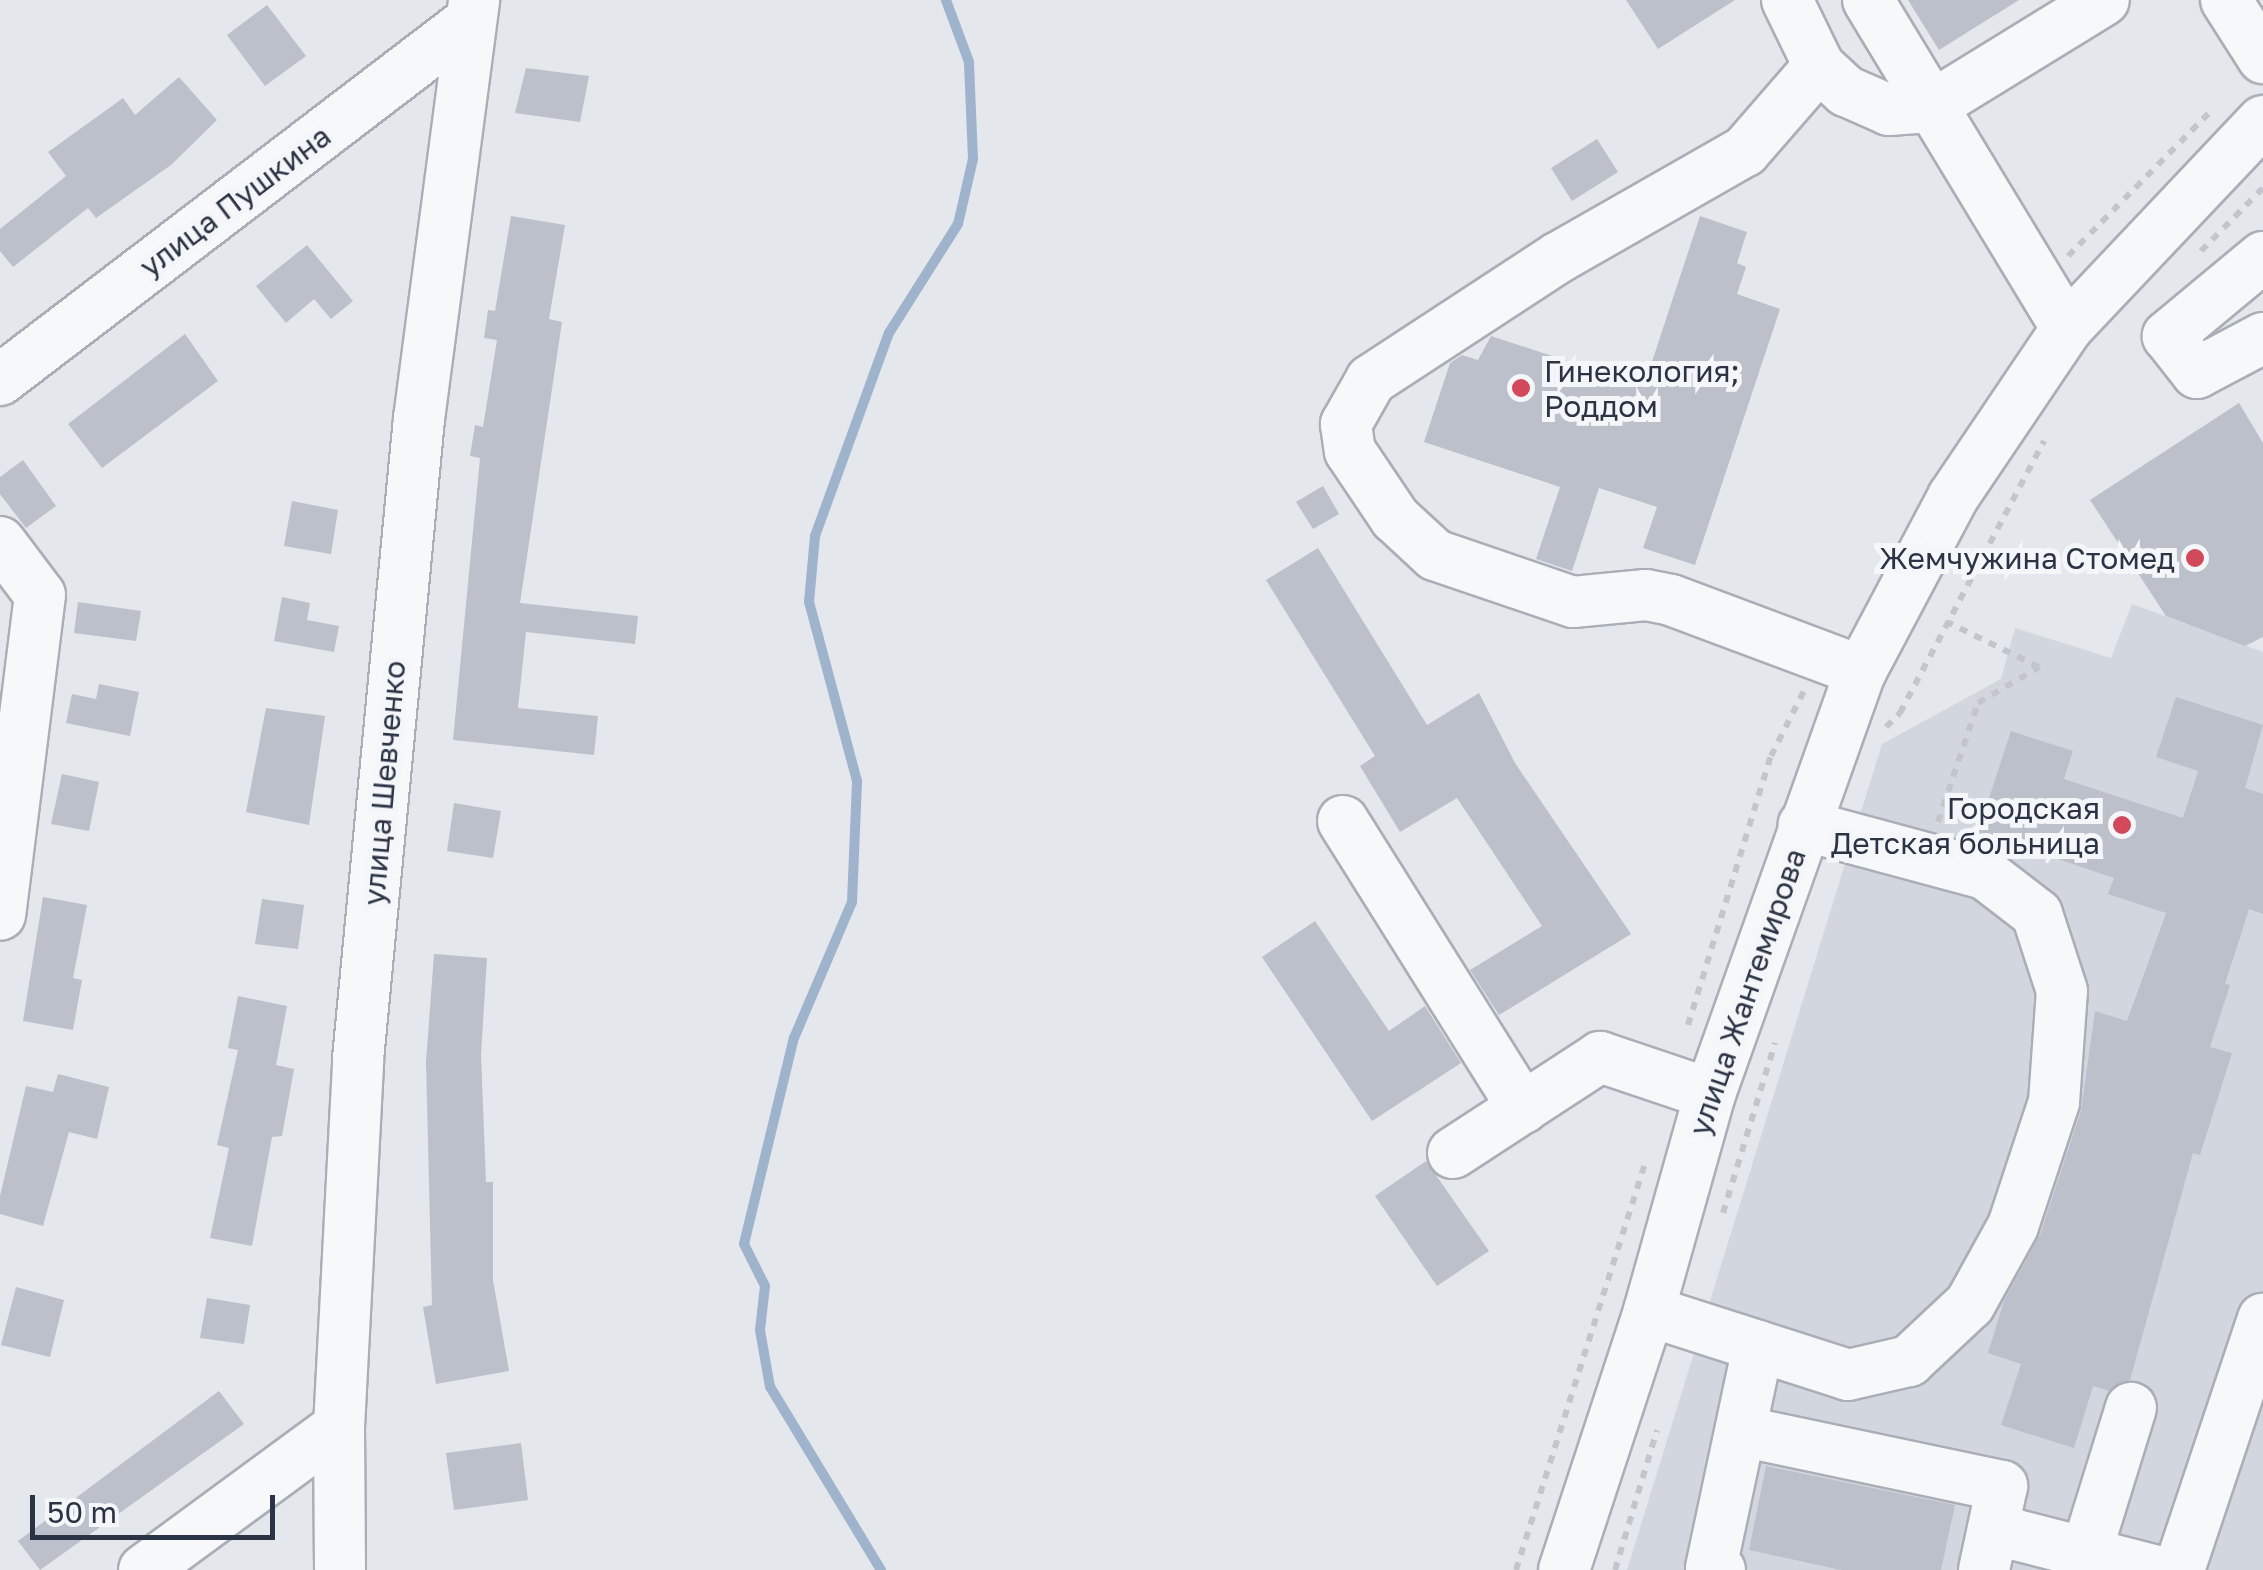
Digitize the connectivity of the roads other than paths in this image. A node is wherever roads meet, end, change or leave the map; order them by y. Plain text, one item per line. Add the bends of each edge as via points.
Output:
1 (1787, 0) edge
2 (1868, 0) edge
3 (2104, 0) edge
4 (2226, 0) edge
5 (472, 11) edge
6 (2263, 58) edge
7 (1819, 66) junction
8 (1930, 107) junction
9 (2263, 121) edge
10 (2263, 257) edge
11 (2067, 328) junction
12 (2263, 338) edge
13 (0, 380) edge
14 (0, 542) edge
15 (1861, 671) junction
16 (1343, 821) dead end
17 (1804, 825) junction
18 (0, 915) edge
19 (1710, 1094) junction
20 (1522, 1108) junction
21 (1454, 1153) dead end
22 (1649, 1311) junction
23 (2263, 1319) edge
24 (1758, 1346) junction
25 (2131, 1408) dead end
26 (339, 1427) junction
27 (1741, 1431) junction
28 (1989, 1550) edge
29 (2086, 1552) junction
30 (144, 1570) edge
31 (340, 1570) edge
32 (1564, 1570) edge
33 (1720, 1570) edge
34 (2154, 1570) edge
35 (2179, 1570) edge

1 - 7 street
2 - 8 street
3 - 8 street
4 - 6 street
5 - 13 street, улица Пушкина
5 - 26 street, улица Шевченко via 419,420 360,1040
7 - 8 street via 1888,110
7 - 15 street via 1744,151 1559,257 1371,380 1346,424 1350,451 1394,518 1435,555 1573,602 1646,594 1671,600
8 - 11 street
9 - 11 street, улица Жантемирова
10 - 12 street via 2168,336 2197,373
11 - 15 street, улица Жантемирова via 1953,497
14 - 18 street via 40,594
15 - 17 street, улица Жантемирова
16 - 20 street
17 - 19 street, улица Жантемирова
17 - 24 street via 1985,874 2037,914 2062,991 2054,1102 2014,1226 1970,1304 1909,1362 1848,1375
19 - 20 street via 1600,1057
19 - 22 street, улица Жантемирова
20 - 21 street
22 - 24 street
22 - 32 street, улица Жантемирова
23 - 35 street
24 - 27 street
25 - 29 street
26 - 30 street
26 - 31 street, улица Шевченко
27 - 28 street via 2002,1486
27 - 33 street via 1712,1568
28 - 29 street
29 - 34 street

